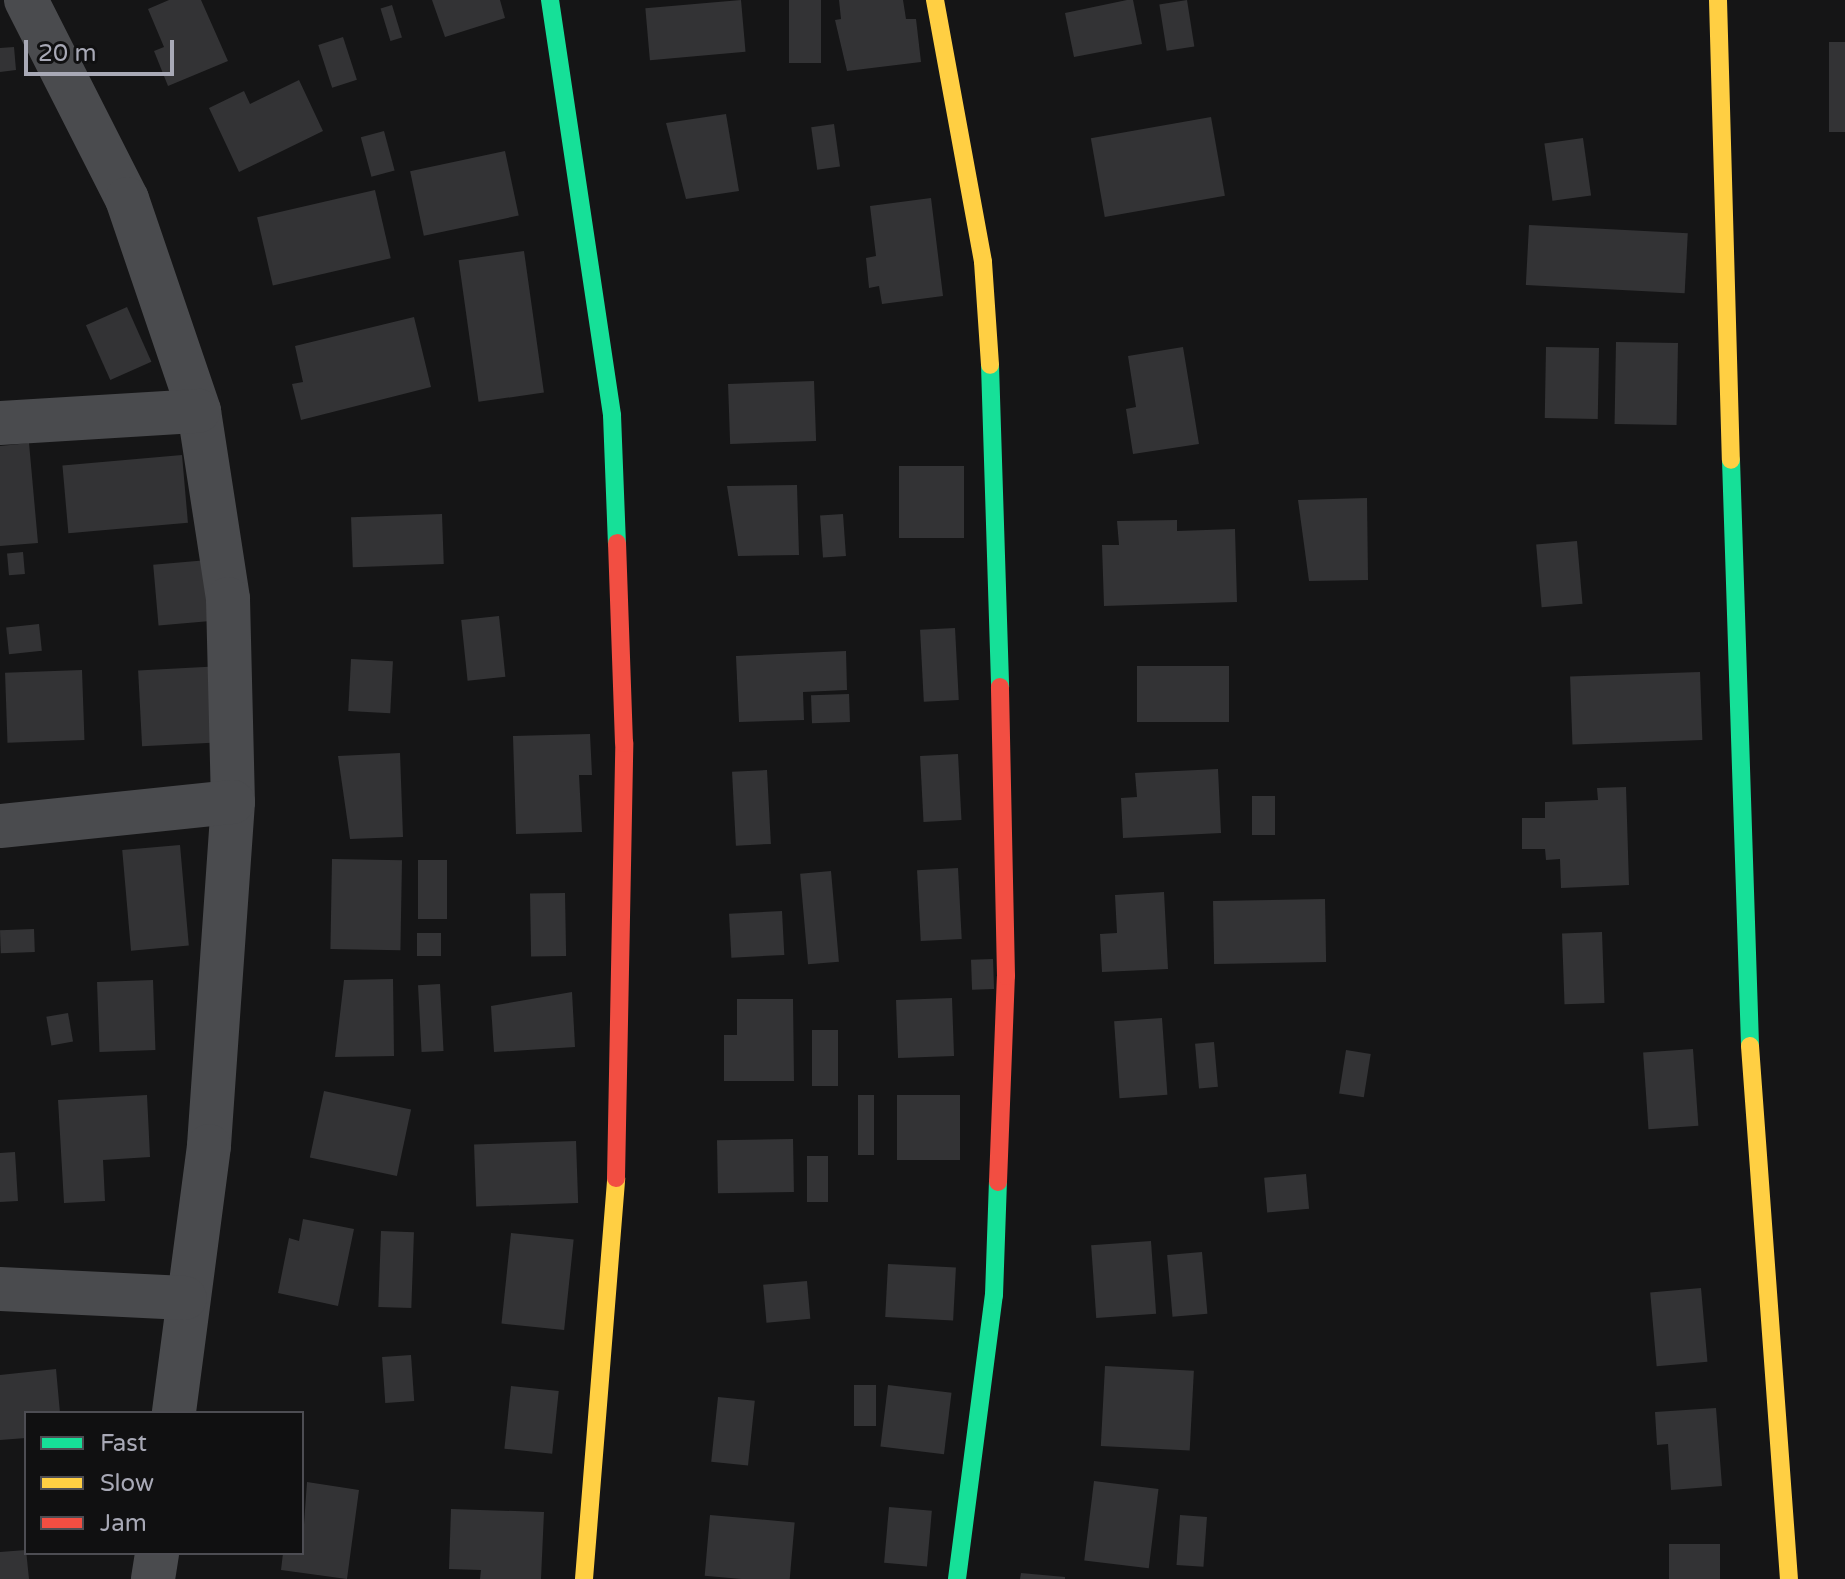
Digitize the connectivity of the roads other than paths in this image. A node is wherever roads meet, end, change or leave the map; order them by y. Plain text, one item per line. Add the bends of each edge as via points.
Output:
1 (26, 0) edge
2 (550, 0) edge
3 (935, 0) edge
4 (1718, 0) edge
5 (199, 411) junction
6 (0, 423) edge
7 (233, 802) junction
8 (0, 826) edge
9 (0, 1289) edge
10 (185, 1298) junction
11 (174, 1411) edge
12 (157, 1555) edge
13 (153, 1579) edge
14 (584, 1579) edge
15 (957, 1579) edge
16 (1789, 1579) edge

1 - 5 street via 127,199
2 - 14 street via 612,415 624,743 615,1212
3 - 15 street via 983,262 996,454 1006,960 994,1295
4 - 16 street via 1746,996
5 - 6 street
5 - 7 street via 228,599
7 - 8 street
7 - 10 street via 209,1146
9 - 10 street
10 - 11 street
12 - 13 street

